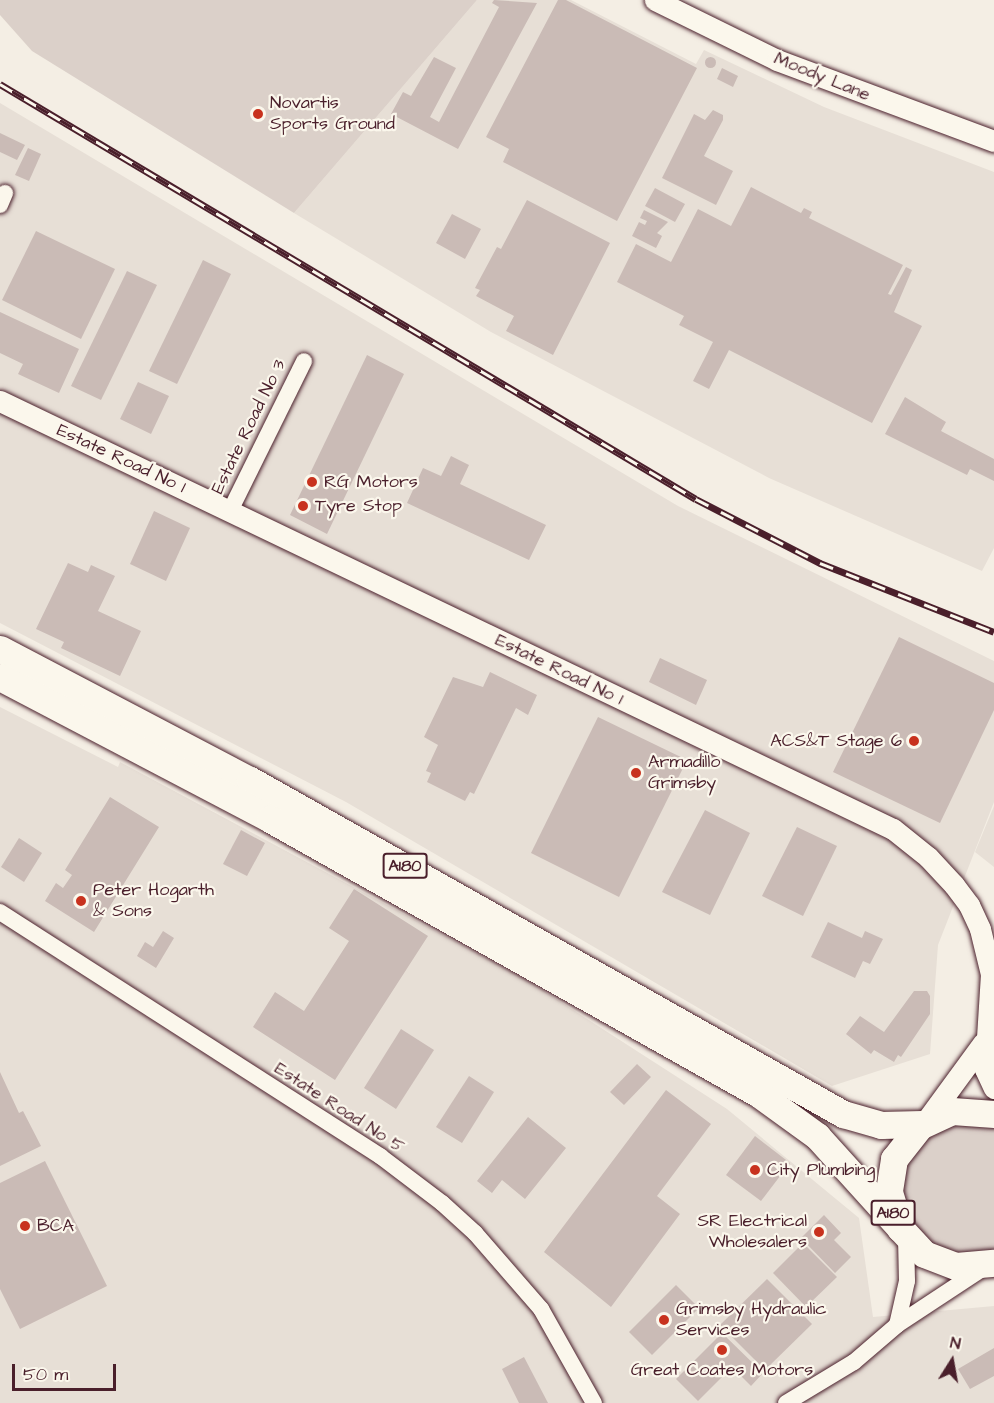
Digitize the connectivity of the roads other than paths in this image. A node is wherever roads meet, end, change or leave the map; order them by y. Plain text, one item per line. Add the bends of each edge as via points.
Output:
1 (655, 0) edge
2 (994, 141) edge
3 (304, 361) dead end
4 (0, 401) edge
5 (230, 511) junction
6 (0, 649) edge
7 (0, 677) edge
8 (0, 912) edge
9 (983, 1043) junction
10 (994, 1088) edge
11 (994, 1114) edge
12 (924, 1123) junction
13 (903, 1233) junction
14 (992, 1264) edge
15 (897, 1324) junction
16 (594, 1403) edge
17 (786, 1403) edge

1 - 2 street, Moody Lane via 777,60
3 - 5 street, Estate Road No 3
4 - 5 street, Estate Road No 1
5 - 9 street, Estate Road No 1 via 893,829 928,857 954,885 980,929 991,974
6 - 12 highway, A180 via 250,780 843,1114 881,1125
7 - 13 highway, A180 via 280,825 768,1100 817,1136
8 - 16 street, Estate Road No 5 via 380,1156 442,1203 475,1233 541,1309
9 - 10 street, Estate Road No 1 via 985,1069
9 - 12 street, Estate Road No 1
11 - 12 highway, A180 via 952,1111
12 - 13 highway, A180 via 902,1145 891,1172 891,1204
13 - 14 highway, A180 via 924,1254 944,1263 967,1267
13 - 15 street via 907,1281
14 - 15 street
15 - 17 street via 854,1362

